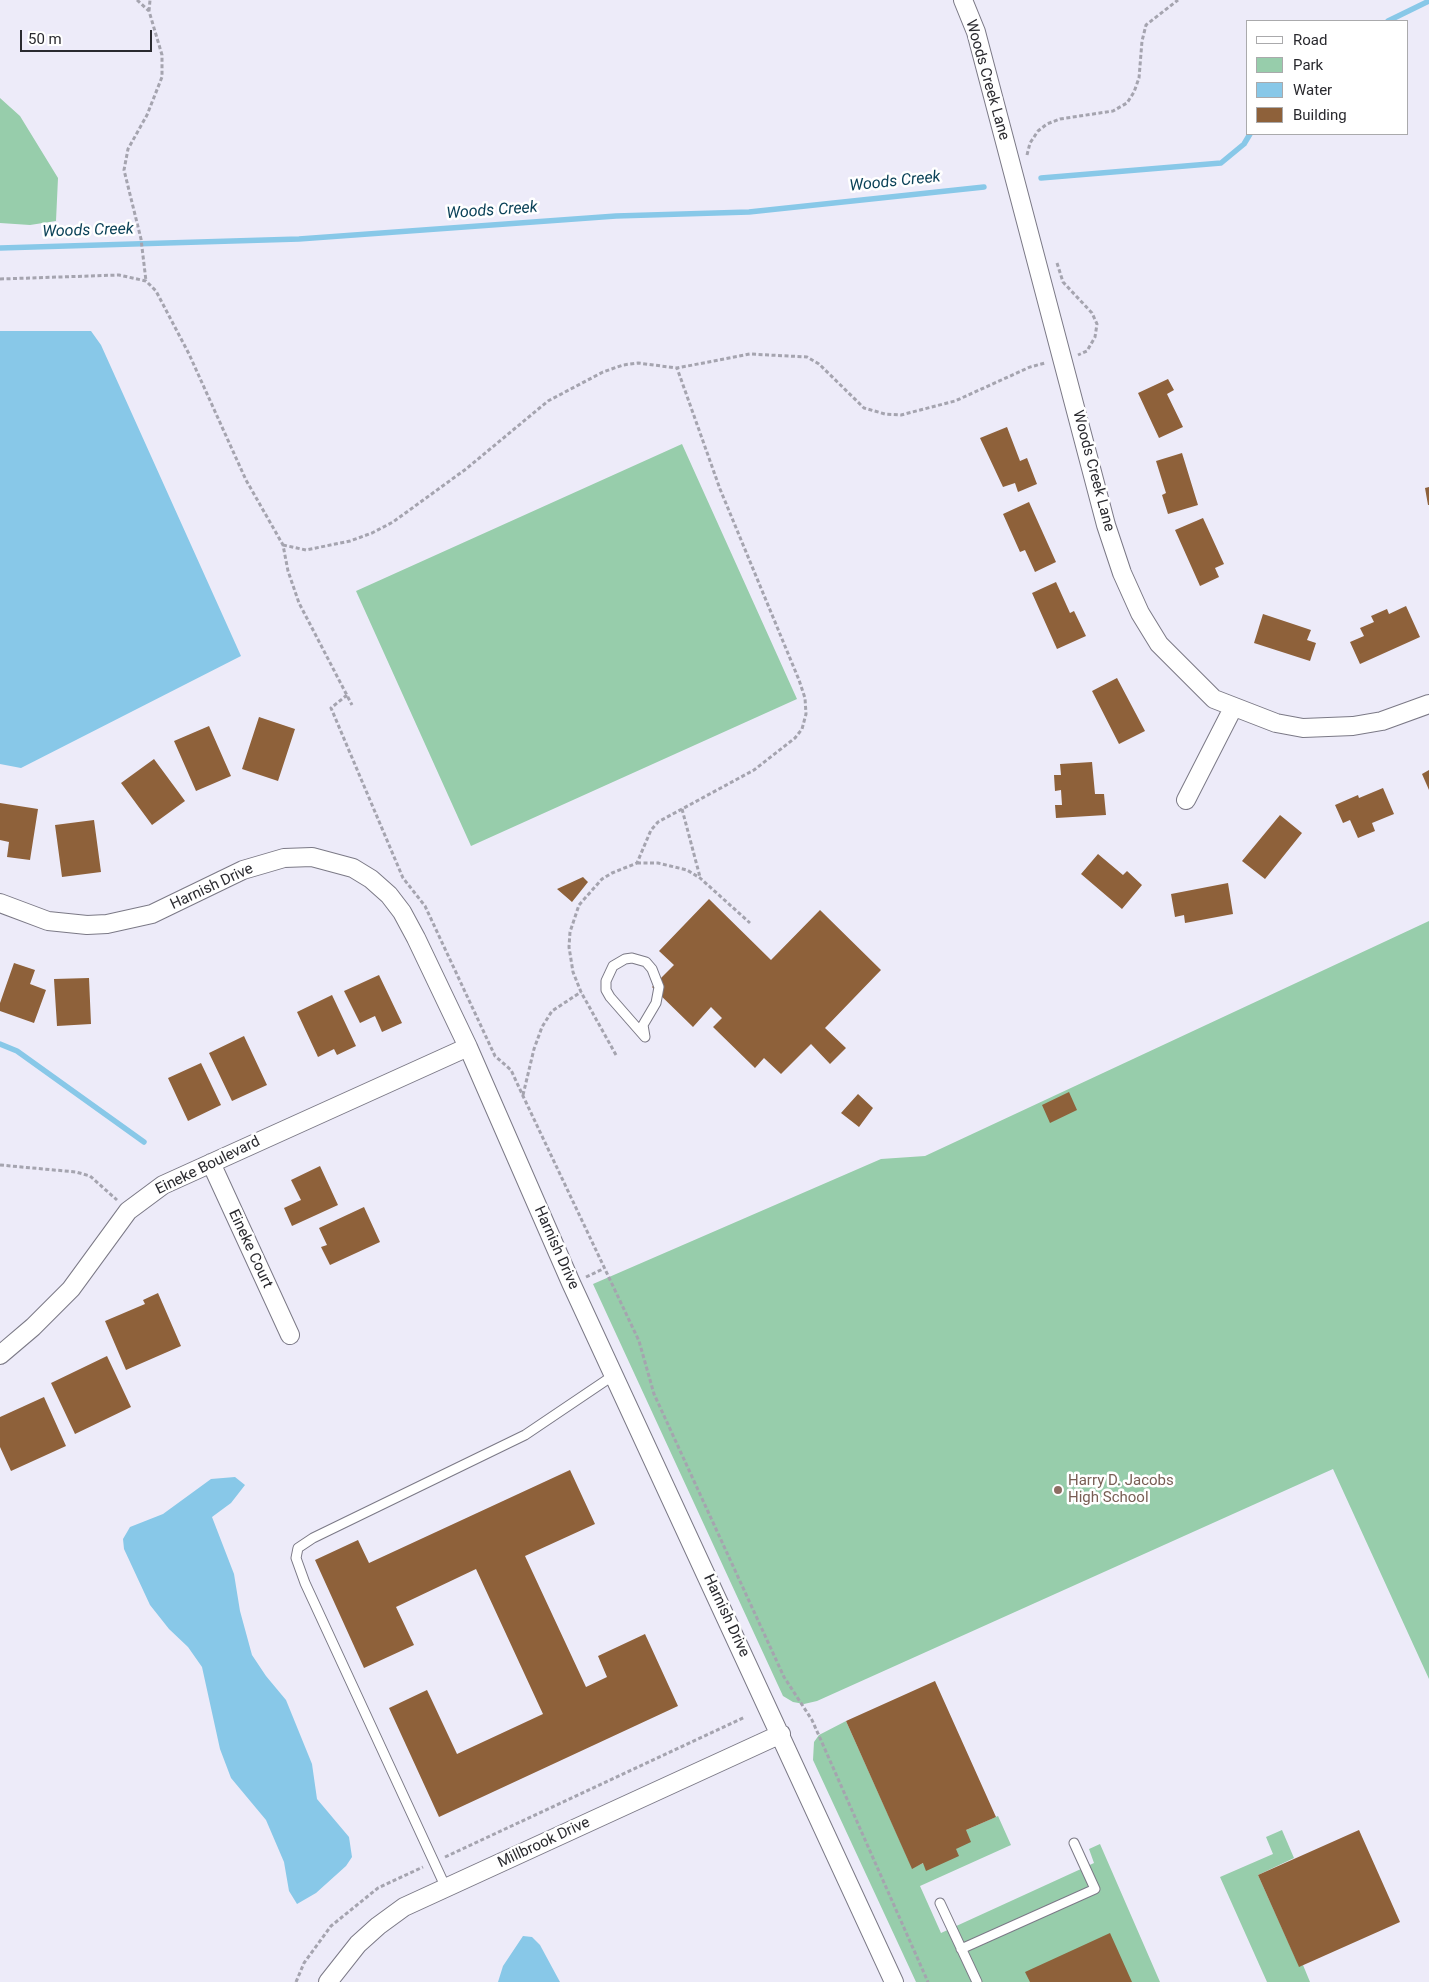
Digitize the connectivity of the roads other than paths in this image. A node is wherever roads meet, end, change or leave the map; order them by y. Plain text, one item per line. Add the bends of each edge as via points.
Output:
1 (963, 0) edge
2 (1429, 704) edge
3 (1233, 708) junction
4 (1186, 800) dead end
5 (0, 903) edge
6 (645, 1037) joint
7 (468, 1047) junction
8 (211, 1163) junction
9 (290, 1335) dead end
10 (0, 1355) edge
11 (614, 1375) junction
12 (781, 1734) junction
13 (1074, 1843) dead end
14 (446, 1888) junction
15 (940, 1903) dead end
16 (961, 1949) junction
17 (328, 1982) edge
18 (894, 1982) edge
19 (977, 1982) edge

1 - 3 street, Woods Creek Lane via 976,32 1106,525 1122,573 1140,613 1159,644 1214,699
2 - 3 street, Woods Creek Lane via 1382,721 1325,729 1276,723
3 - 4 street
5 - 7 street, Harnish Drive via 48,921 107,924 152,914 243,870 284,858 312,857 332,861 371,879 402,912
6 - 6 lane via 606,990 608,974 613,966 625,959 646,962 652,968 659,987 656,1003 642,1025
7 - 8 street, Eineke Boulevard
7 - 11 street, Harnish Drive
8 - 9 street, Eineke Court
8 - 10 street, Eineke Boulevard via 163,1185 128,1211 71,1289
11 - 12 street, Harnish Drive
11 - 14 lane via 525,1435 298,1548 296,1558 305,1583
12 - 14 street, Millbrook Drive
12 - 18 street, Harnish Drive
13 - 16 lane via 1095,1890
14 - 17 street, Millbrook Drive via 404,1907 378,1926 358,1944
15 - 16 lane
16 - 19 lane

